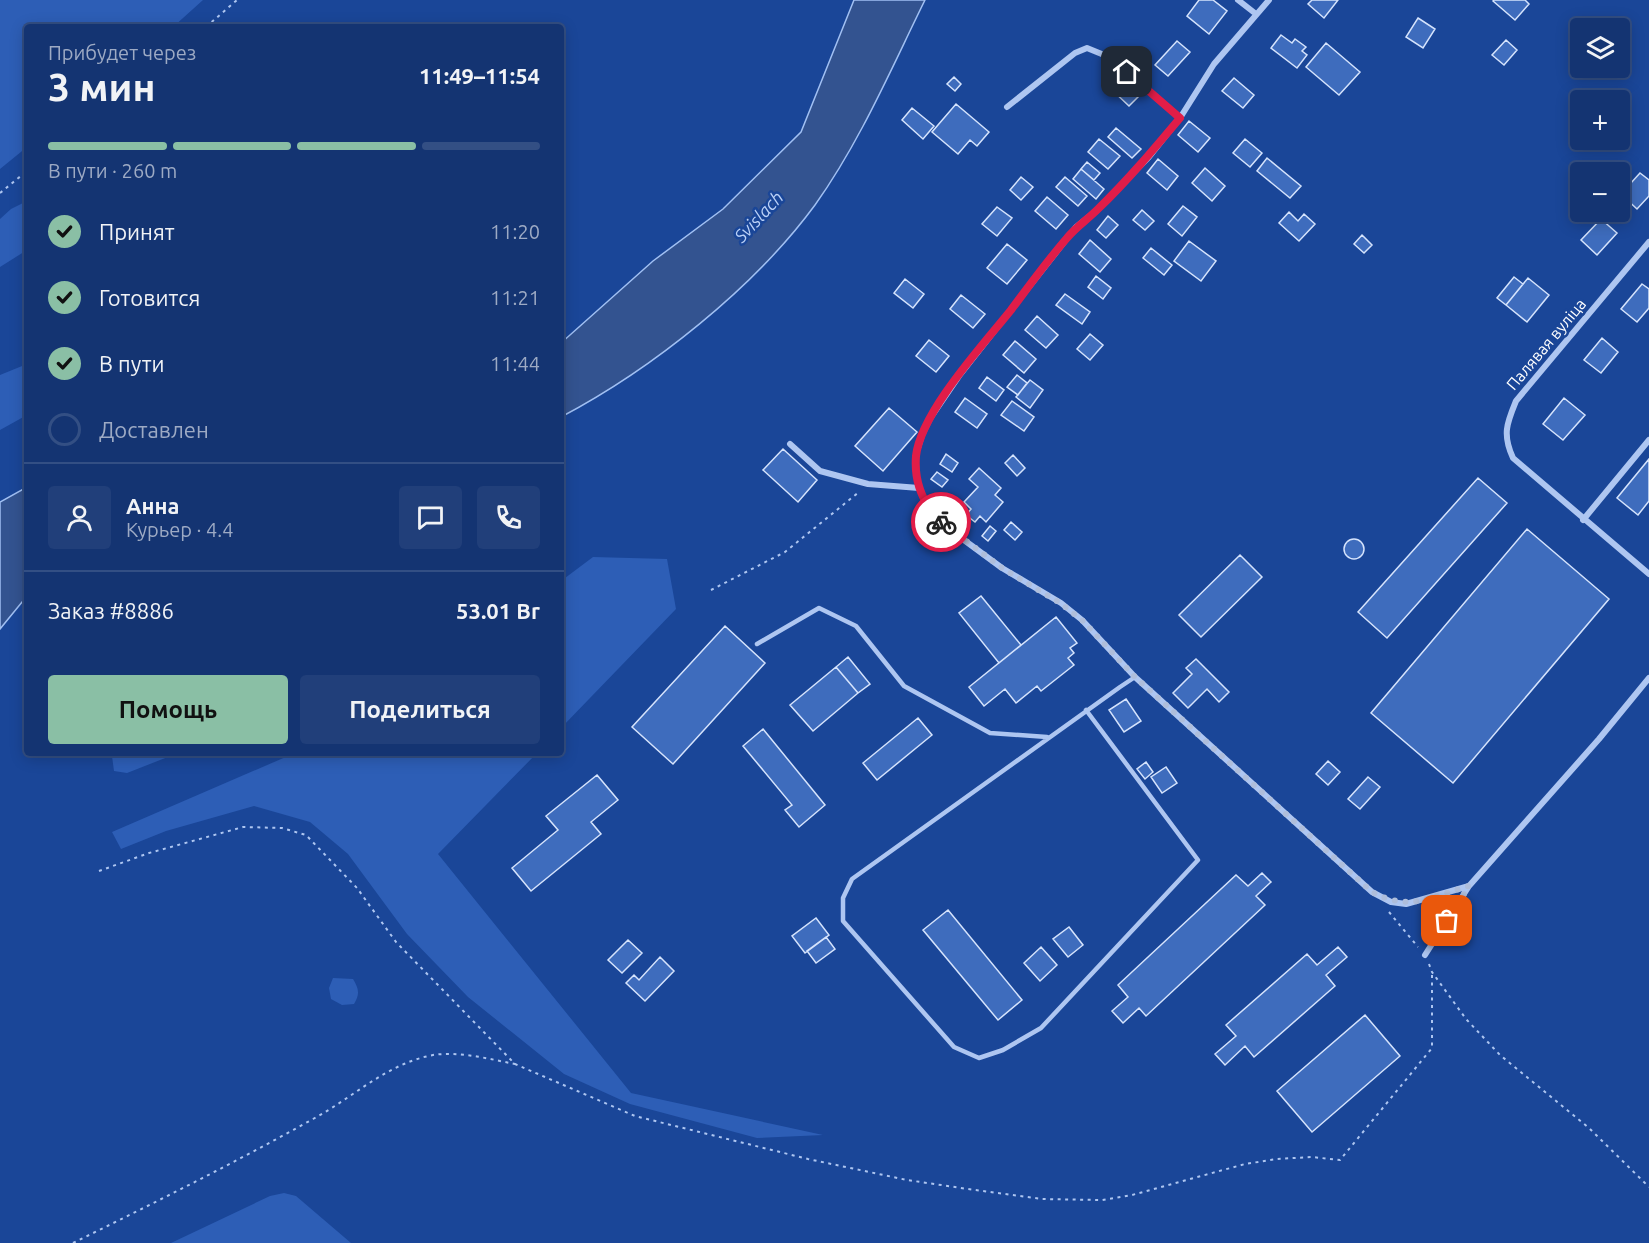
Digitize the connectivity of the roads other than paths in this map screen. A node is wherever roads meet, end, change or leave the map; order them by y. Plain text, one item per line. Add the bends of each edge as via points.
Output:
1 (1238, 0) edge
2 (1269, 0) edge
3 (1256, 14) junction
4 (1007, 106) dead end
5 (1180, 118) junction
6 (1649, 242) edge
7 (1649, 440) edge
8 (790, 444) dead end
9 (919, 488) junction
10 (1582, 520) junction
11 (1649, 574) edge
12 (757, 644) dead end
13 (1135, 677) junction
14 (1649, 678) edge
15 (1086, 710) junction
16 (1047, 737) junction
17 (1469, 886) junction
18 (1425, 955) road end

1 - 3 street
2 - 3 street
3 - 5 street via 1214,64
4 - 5 street via 1087,48 1109,57
5 - 9 street via 1141,164 1076,227 959,376 922,435 916,454
6 - 10 street, Палявая вуліца via 1516,401 1507,424 1506,443 1513,458
7 - 10 street
8 - 9 street via 820,471 868,484
9 - 13 street via 930,511 945,526 1068,609
10 - 11 street, Палявая вуліца
12 - 16 lane via 819,608 856,626 904,686 990,733
13 - 15 lane
13 - 17 street via 1372,892 1391,902 1406,904
14 - 17 street
15 - 16 lane
15 - 16 lane via 1198,860 1041,1028 1003,1050 979,1058 954,1047 843,921 843,898 852,879
17 - 18 street

